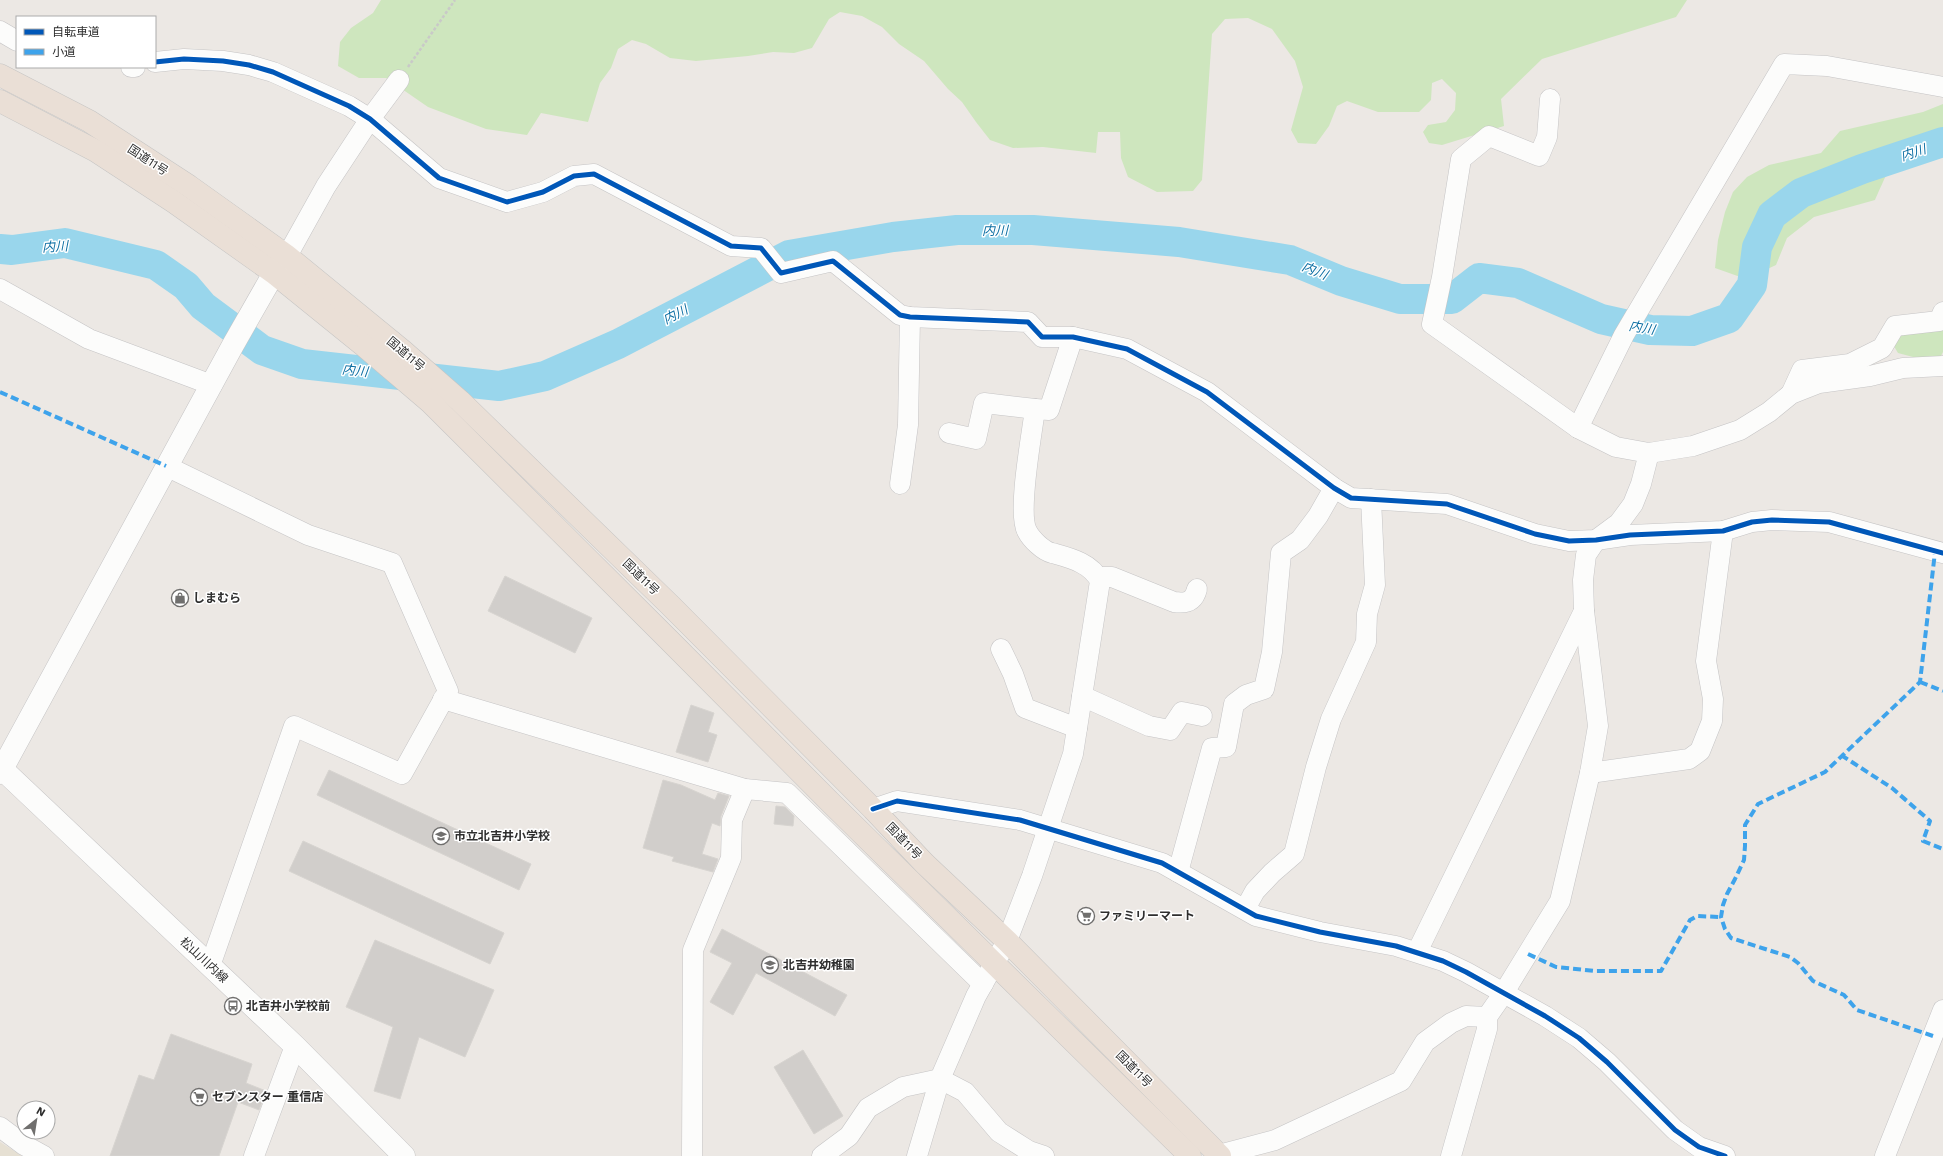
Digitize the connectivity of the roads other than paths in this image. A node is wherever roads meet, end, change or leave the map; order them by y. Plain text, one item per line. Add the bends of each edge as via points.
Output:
1 (0, 31) edge
2 (16, 40) edge
3 (156, 62) edge
4 (0, 75) edge
5 (399, 80) road end
6 (1943, 87) edge
7 (1550, 99) dead end
8 (0, 101) edge
9 (370, 119) junction
10 (287, 256) junction
11 (274, 274) junction
12 (0, 289) edge
13 (1943, 312) edge
14 (910, 317) junction
15 (1073, 337) junction
16 (1943, 366) edge
17 (212, 385) junction
18 (1791, 394) junction
19 (1035, 409) junction
20 (1578, 428) junction
21 (949, 433) dead end
22 (1649, 453) junction
23 (166, 466) junction
24 (900, 484) dead end
25 (1334, 488) junction
26 (1371, 499) junction
27 (1723, 531) junction
28 (1596, 540) junction
29 (1943, 554) edge
30 (1098, 577) junction
31 (1197, 589) dead end
32 (1584, 611) junction
33 (1001, 649) dead end
34 (1082, 696) junction
35 (443, 698) junction
36 (1202, 716) dead end
37 (1078, 728) junction
38 (1, 770) edge
39 (1590, 773) junction
40 (745, 789) junction
41 (873, 809) junction
42 (1048, 829) junction
43 (1178, 872) junction
44 (1245, 909) junction
45 (1007, 941) junction
46 (1417, 952) junction
47 (994, 964) junction
48 (210, 966) junction
49 (983, 984) junction
50 (1504, 994) junction
51 (1487, 1017) junction
52 (1942, 1018) edge
53 (295, 1046) junction
54 (940, 1079) junction
55 (0, 1127) edge
56 (1219, 1155) edge
57 (44, 1156) edge
58 (254, 1156) edge
59 (404, 1156) edge
60 (692, 1156) edge
61 (822, 1156) edge
62 (917, 1156) edge
63 (1044, 1156) edge
64 (1190, 1156) edge
65 (1451, 1156) edge
66 (1725, 1156) edge
67 (1885, 1156) edge

1 - 2 street
3 - 9 street via 184,59 249,65 304,85 350,106
4 - 10 highway, 国道11号 via 89,121 188,186
5 - 9 street
6 - 20 street via 1827,66 1784,64 1624,335
7 - 20 street via 1547,137 1539,156 1489,136 1461,158 1432,324
8 - 11 highway, 国道11号 via 96,151 174,202
9 - 10 street via 326,186
9 - 14 street via 439,178 507,202 543,192 574,176 594,174 731,246 761,248 781,273 833,261 900,315
10 - 11 street
10 - 41 highway, 国道11号 via 460,401 671,606
11 - 17 street
11 - 47 highway, 国道11号 via 363,344 431,403
12 - 17 street via 89,339
13 - 18 street via 1939,321 1895,326 1882,348 1850,364 1802,370
14 - 15 street via 1028,322 1042,337
14 - 24 street via 908,425
15 - 19 street via 1049,410
15 - 25 street via 1127,349 1207,392
16 - 18 street via 1903,368 1870,376 1818,383
17 - 23 street
18 - 22 street via 1769,412 1740,430 1693,446
19 - 21 street via 984,403 976,440
19 - 30 street via 1023,510 1027,531 1045,551 1072,558 1095,571
20 - 22 street via 1616,447
22 - 28 street via 1633,504 1620,523
23 - 35 street via 308,535 392,563 448,691
23 - 38 street
25 - 26 street via 1351,498
25 - 43 street via 1300,540 1281,553 1272,652 1264,689 1246,695 1234,704 1226,747 1212,748
26 - 28 street via 1447,504 1535,534 1569,540
26 - 44 street via 1375,584 1367,614 1366,642 1331,719 1294,854 1255,891
27 - 28 street via 1630,535
27 - 29 street via 1752,522 1772,520 1829,522
27 - 39 street via 1706,661 1713,699 1712,721 1700,751 1689,759
28 - 32 street via 1586,555 1583,580
30 - 31 street via 1112,576 1182,603 1190,602 1196,596
30 - 34 street via 1100,581
32 - 39 street via 1598,726
32 - 46 street
33 - 37 street via 1025,708
34 - 36 street via 1149,726 1170,730 1182,712
34 - 37 street
35 - 40 street
35 - 48 street via 402,774 294,726
37 - 42 street via 1073,754
38 - 48 street, 松山川内線
39 - 50 street via 1560,901
40 - 49 street via 787,793
40 - 60 street via 732,820 731,858 693,950
41 - 42 street via 897,801 1020,820
41 - 45 highway, 国道11号 via 925,864
42 - 43 street via 1162,863
42 - 45 street
43 - 44 street
44 - 46 street via 1256,916 1320,932
45 - 47 street
45 - 56 highway, 国道11号
46 - 50 street via 1466,972
47 - 49 street
47 - 64 highway, 国道11号
48 - 53 street, 松山川内線
49 - 54 street
50 - 51 street
50 - 66 street via 1579,1038 1607,1062 1675,1130 1699,1147
51 - 56 street via 1466,1016 1451,1023 1425,1042 1401,1081 1275,1140
51 - 65 street via 1487,1029
52 - 67 street
53 - 58 street
53 - 59 street, 松山川内線
54 - 61 street via 903,1087 868,1108 849,1136
54 - 62 street
54 - 63 street via 965,1092 1000,1132 1029,1151
55 - 57 street

